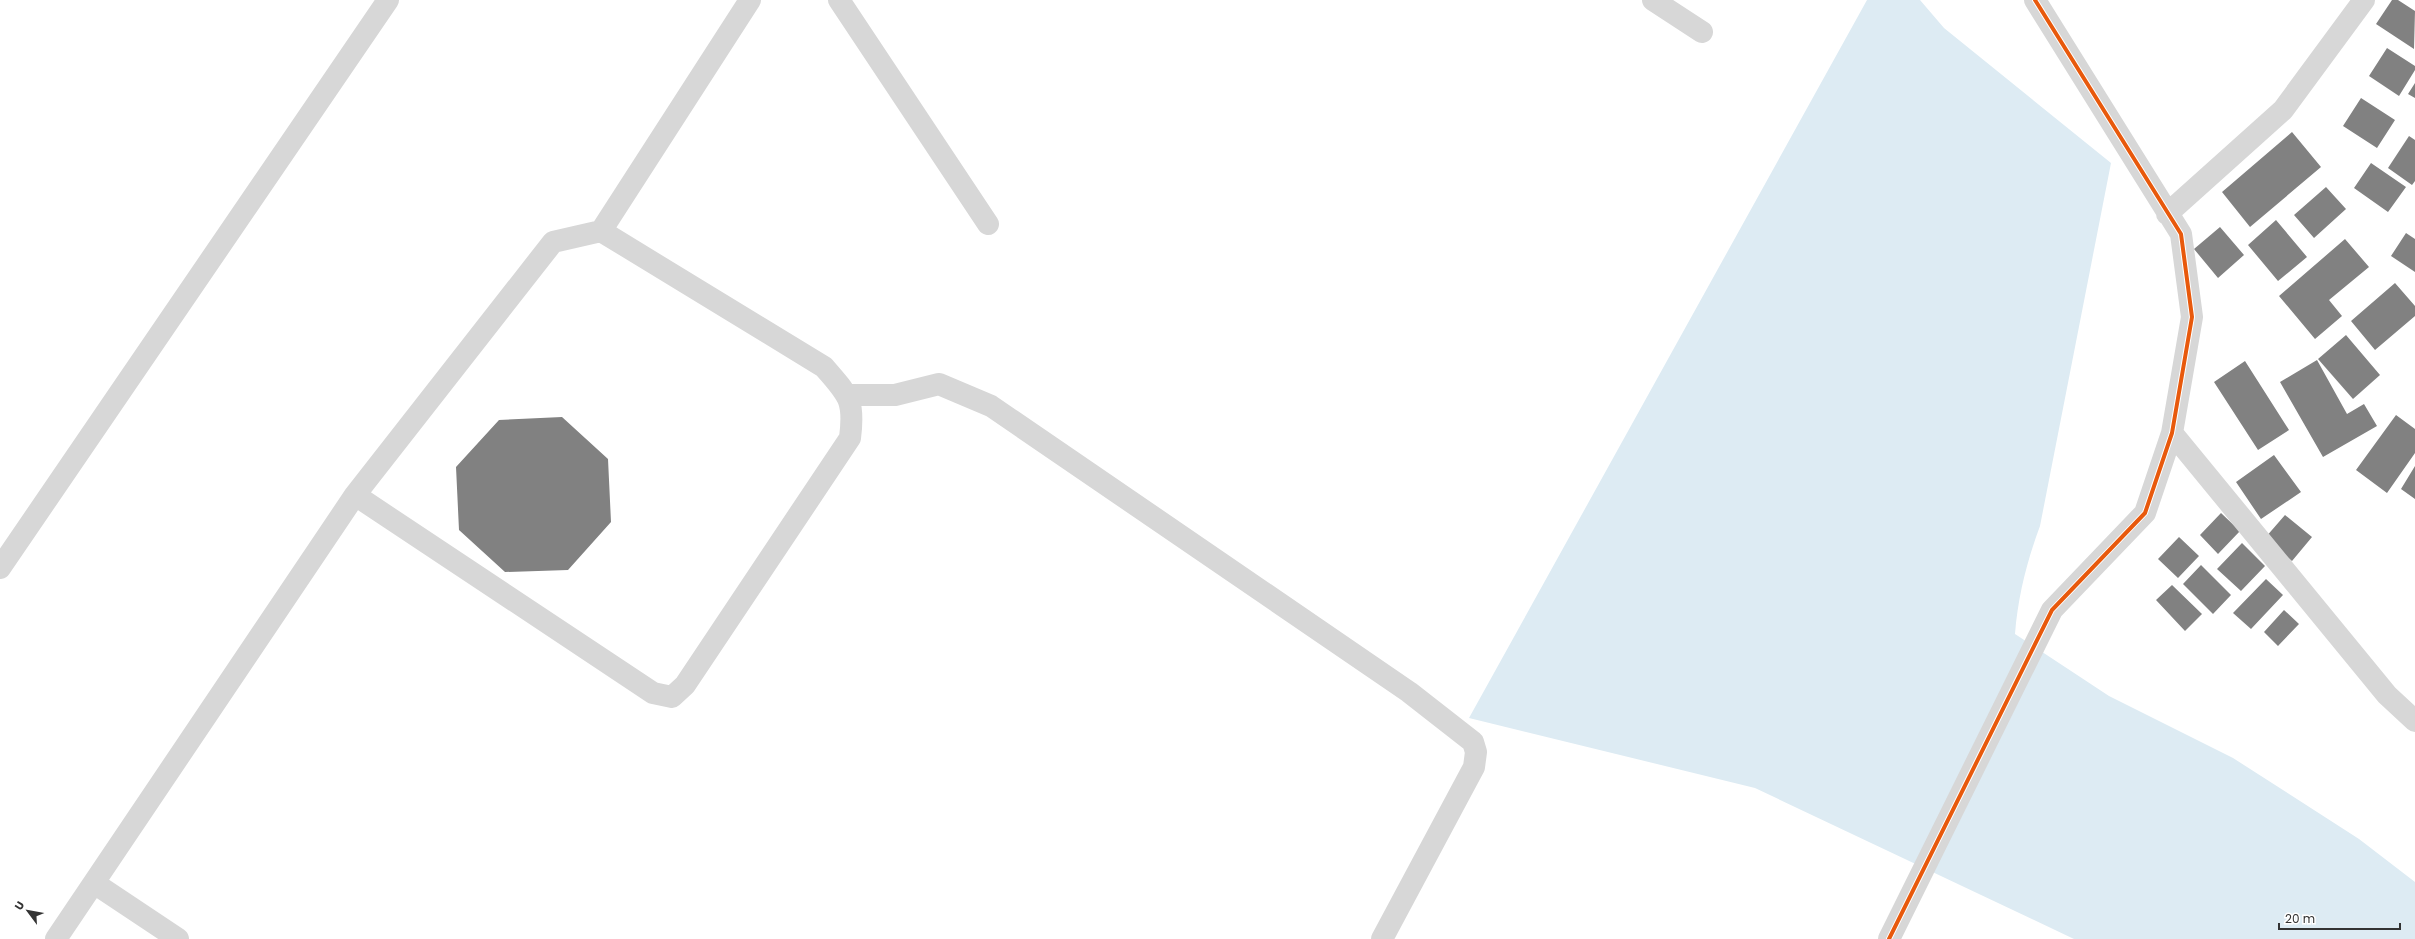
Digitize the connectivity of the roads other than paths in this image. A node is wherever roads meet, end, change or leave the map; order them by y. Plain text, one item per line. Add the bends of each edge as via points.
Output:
1 (388, 0) edge
2 (750, 0) edge
3 (839, 0) edge
4 (1653, 0) edge
5 (2034, 0) edge
6 (2364, 0) edge
7 (1702, 32) dead end
8 (2167, 214) junction
9 (988, 224) dead end
10 (601, 231) junction
11 (849, 395) junction
12 (2172, 433) junction
13 (355, 495) junction
14 (0, 568) edge
15 (2415, 721) edge
16 (94, 883) junction
17 (56, 939) edge
18 (178, 939) edge
19 (1382, 939) edge
20 (1889, 939) edge

1 - 14 street
2 - 10 street
3 - 9 street
4 - 7 street
5 - 8 street
6 - 8 street via 2283,110
8 - 12 street via 2180,234 2192,317
10 - 11 street via 824,367
10 - 13 street via 553,242
11 - 13 street via 853,417 850,438 689,678 672,697 652,693
11 - 19 street via 895,395 939,384 991,406 1409,692 1474,742 1474,767
12 - 15 street via 2387,695
12 - 20 street via 2145,512 2052,610
13 - 16 street
16 - 17 street
16 - 18 street

